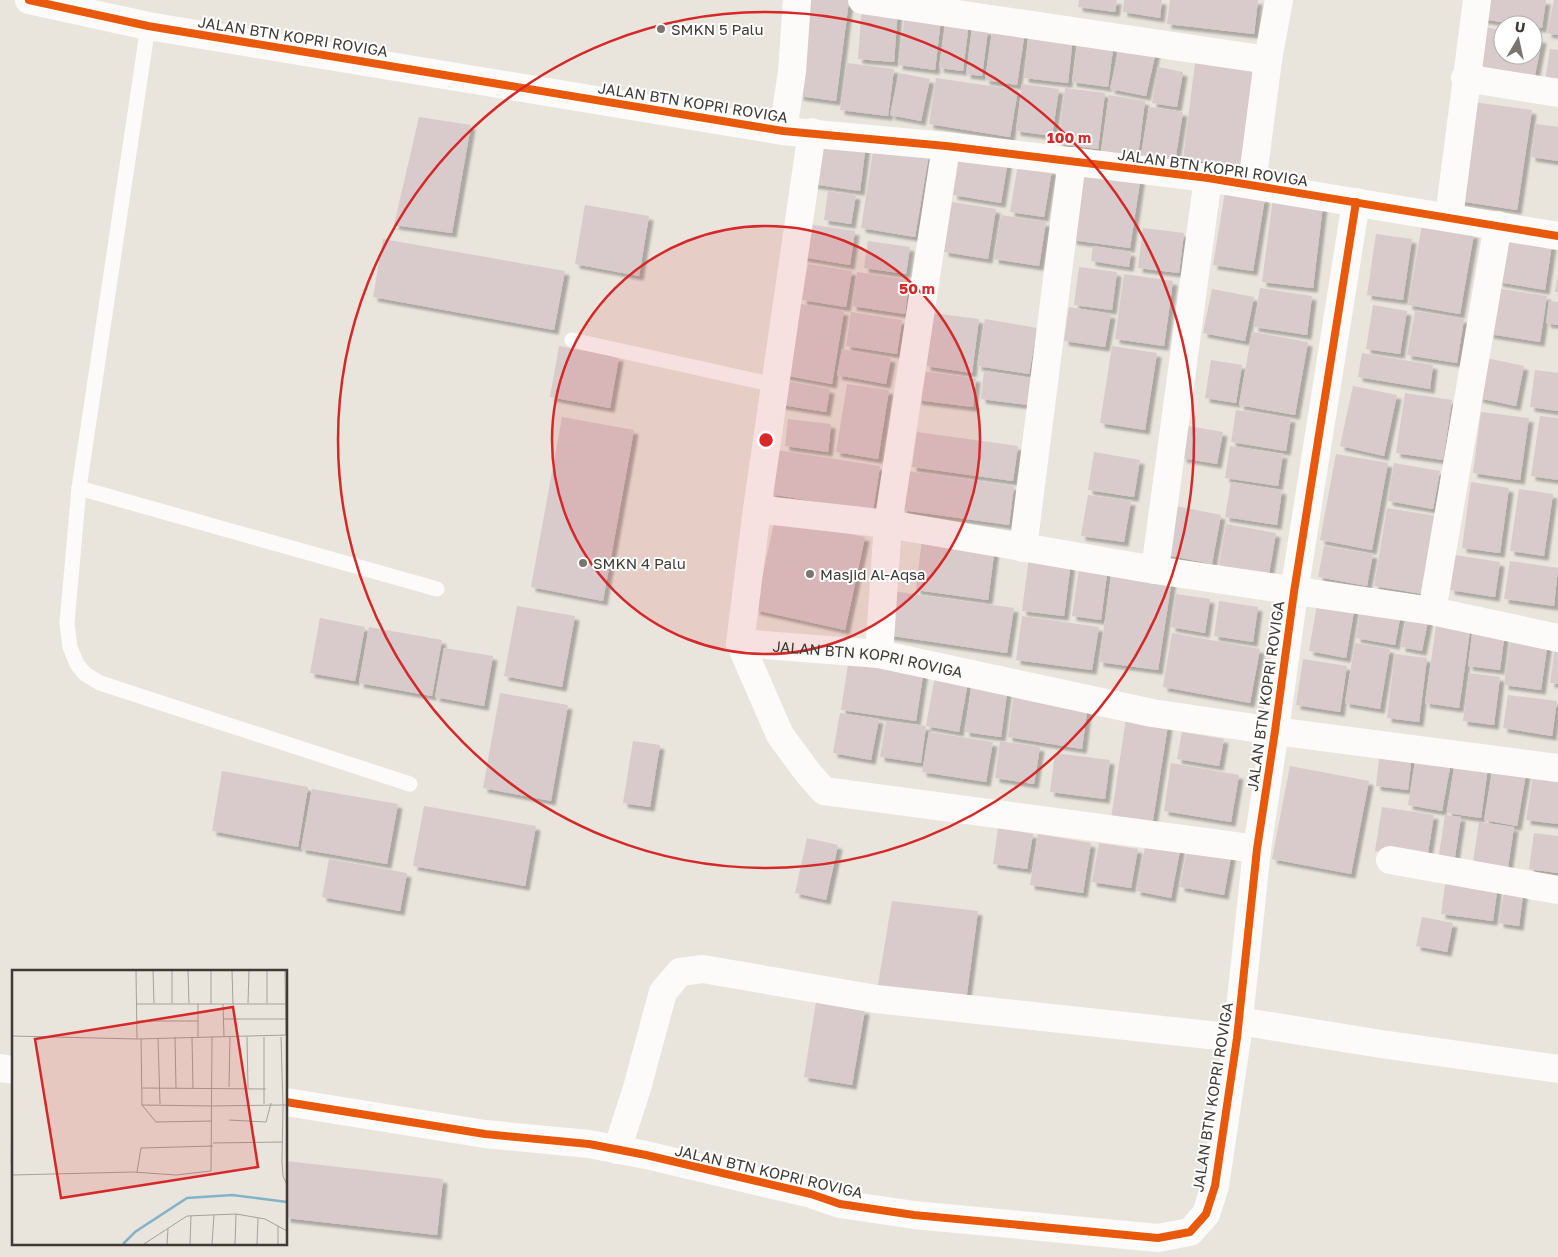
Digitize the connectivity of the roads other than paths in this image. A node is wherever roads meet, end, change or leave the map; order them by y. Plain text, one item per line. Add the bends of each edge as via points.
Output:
1 (29, 0) edge
2 (797, 0) edge
3 (862, 0) edge
4 (1279, 0) edge
5 (1476, 0) edge
6 (148, 26) junction
7 (1268, 60) junction
8 (1466, 78) junction
9 (1558, 93) edge
10 (783, 131) junction
11 (812, 132) junction
12 (946, 146) junction
13 (1072, 161) junction
14 (1208, 178) junction
15 (1252, 184) junction
16 (1356, 202) junction
17 (1449, 217) junction
18 (1498, 226) junction
19 (1558, 236) edge
20 (572, 340) dead end
21 (776, 385) junction
22 (80, 488) junction
23 (757, 509) junction
24 (888, 524) junction
25 (1023, 548) junction
26 (1155, 570) junction
27 (437, 589) dead end
28 (1294, 592) junction
29 (1432, 611) junction
30 (1558, 638) edge
31 (740, 643) junction
32 (879, 654) junction
33 (1275, 732) junction
34 (1558, 768) edge
35 (410, 784) dead end
36 (1257, 849) junction
37 (1390, 860) dead end
38 (1558, 890) edge
39 (1238, 1030) junction
40 (1558, 1069) edge
41 (288, 1102) edge
42 (617, 1150) junction

1 - 6 street, JALAN BTN KOPRI ROVIGA
2 - 10 street, JALAN BTN KOPRI ROVIGA via 792,72
3 - 7 street
4 - 7 street
5 - 8 street
6 - 10 street, JALAN BTN KOPRI ROVIGA
6 - 22 lane
7 - 15 street
8 - 9 street
8 - 17 street
10 - 11 street, JALAN BTN KOPRI ROVIGA
11 - 12 street, JALAN BTN KOPRI ROVIGA
11 - 21 street
12 - 13 street, JALAN BTN KOPRI ROVIGA
12 - 24 street
13 - 14 street, JALAN BTN KOPRI ROVIGA
13 - 25 street
14 - 15 street, JALAN BTN KOPRI ROVIGA
14 - 26 street
15 - 16 street, JALAN BTN KOPRI ROVIGA
16 - 17 street, JALAN BTN KOPRI ROVIGA
16 - 28 street, JALAN BTN KOPRI ROVIGA
17 - 18 street, JALAN BTN KOPRI ROVIGA
18 - 19 street, JALAN BTN KOPRI ROVIGA
18 - 29 street
20 - 21 lane
21 - 23 street
22 - 27 lane
22 - 35 lane via 67,623 70,647 85,674 100,683
23 - 24 street, JALAN BTN KOPRI ROVIGA
23 - 31 street
24 - 25 street, JALAN BTN KOPRI ROVIGA
24 - 32 street
25 - 26 street, JALAN BTN KOPRI ROVIGA
26 - 28 street, JALAN BTN KOPRI ROVIGA
28 - 29 street, JALAN BTN KOPRI ROVIGA
28 - 33 street, JALAN BTN KOPRI ROVIGA
29 - 30 street, JALAN BTN KOPRI ROVIGA
31 - 32 street, JALAN BTN KOPRI ROVIGA
31 - 36 street via 780,735 824,791
32 - 33 street, JALAN BTN KOPRI ROVIGA via 1152,712
33 - 34 street, JALAN BTN KOPRI ROVIGA
33 - 36 street, JALAN BTN KOPRI ROVIGA
36 - 39 street, JALAN BTN KOPRI ROVIGA
37 - 38 street
39 - 40 street via 1381,1044
39 - 42 street via 876,999 703,969 680,972 663,992
39 - 42 street, JALAN BTN KOPRI ROVIGA via 1215,1186 1206,1214 1190,1232 1158,1238 914,1215 840,1204
41 - 42 street, JALAN BTN KOPRI ROVIGA via 485,1134 589,1144

